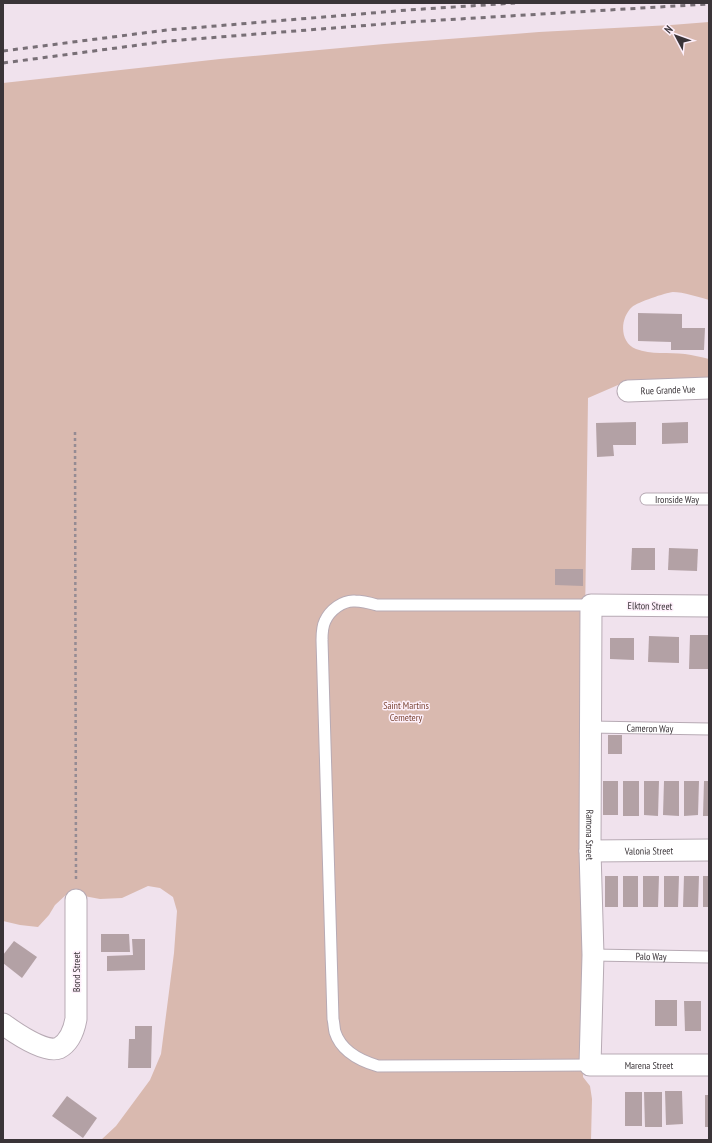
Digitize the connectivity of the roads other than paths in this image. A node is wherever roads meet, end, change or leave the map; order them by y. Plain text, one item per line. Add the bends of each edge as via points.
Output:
1 (709, 388) edge
2 (628, 391) dead end
3 (709, 498) edge
4 (646, 499) dead end
5 (591, 605) junction
6 (709, 606) edge
7 (590, 727) junction
8 (709, 729) edge
9 (709, 850) edge
10 (590, 851) junction
11 (76, 900) road end
12 (593, 956) junction
13 (709, 958) edge
14 (3, 1024) edge
15 (590, 1065) junction
16 (709, 1065) edge

1 - 2 street, Rue Grande Vue
3 - 4 lane, Ironside Way
5 - 6 street, Elkton Street
5 - 7 street, Ramona Street
5 - 15 lane via 377,604 354,601 344,603 329,613 322,630 333,1019 341,1043 357,1058 378,1066
7 - 8 lane, Cameron Way
7 - 10 street, Ramona Street
9 - 10 street, Valonia Street
10 - 12 street, Ramona Street
11 - 14 street, Bond Street via 74,1031 67,1042 58,1048 45,1048
12 - 13 lane, Palo Way
12 - 15 street, Ramona Street
15 - 16 street, Marena Street

